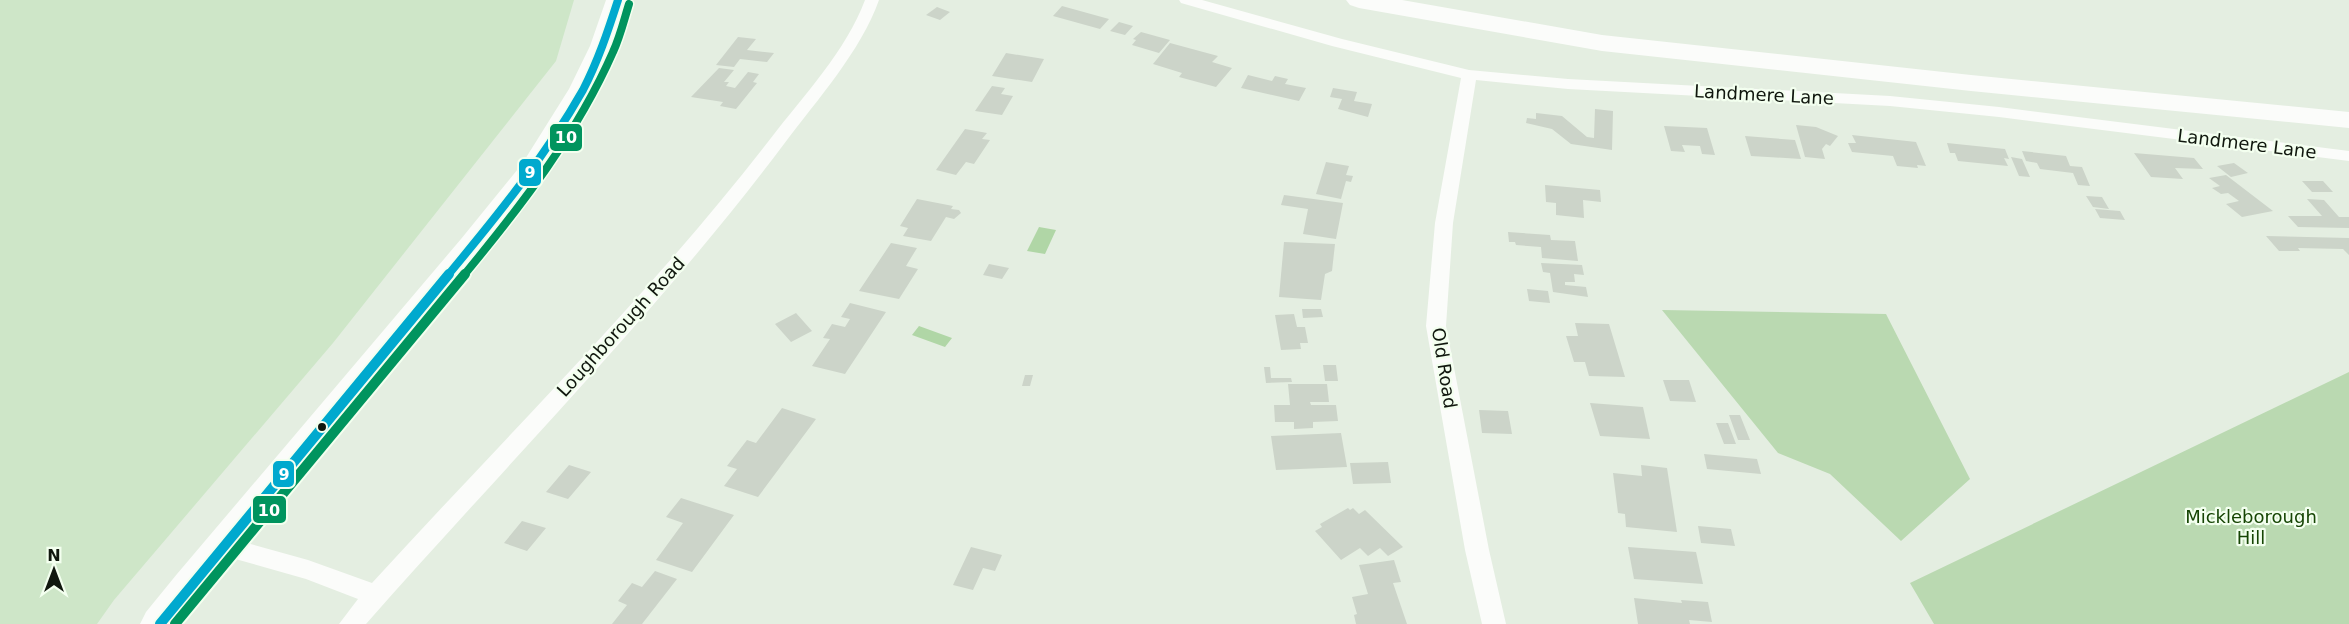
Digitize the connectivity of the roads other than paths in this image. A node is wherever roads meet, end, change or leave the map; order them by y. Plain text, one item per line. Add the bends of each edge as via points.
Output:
1 (618, 0) edge
2 (1186, 0) edge
3 (1359, 0) edge
4 (1446, 0) edge
5 (870, 5) edge
6 (1469, 75) junction
7 (2349, 101) edge
8 (2349, 120) edge
9 (2349, 156) edge
10 (222, 546) junction
11 (376, 595) junction
12 (160, 624) edge
13 (351, 624) edge
14 (1494, 624) edge

1 - 10 main road via 601,52 555,137 509,200
2 - 6 street, Landmere Lane
3 - 8 highway via 1602,44
4 - 7 highway via 1730,40
5 - 11 street, Loughborough Road via 769,153 688,254
6 - 9 street, Landmere Lane via 1890,101
6 - 14 street, Old Road via 1444,223 1436,326
10 - 11 street via 308,570
10 - 12 main road
11 - 13 street, Loughborough Road

